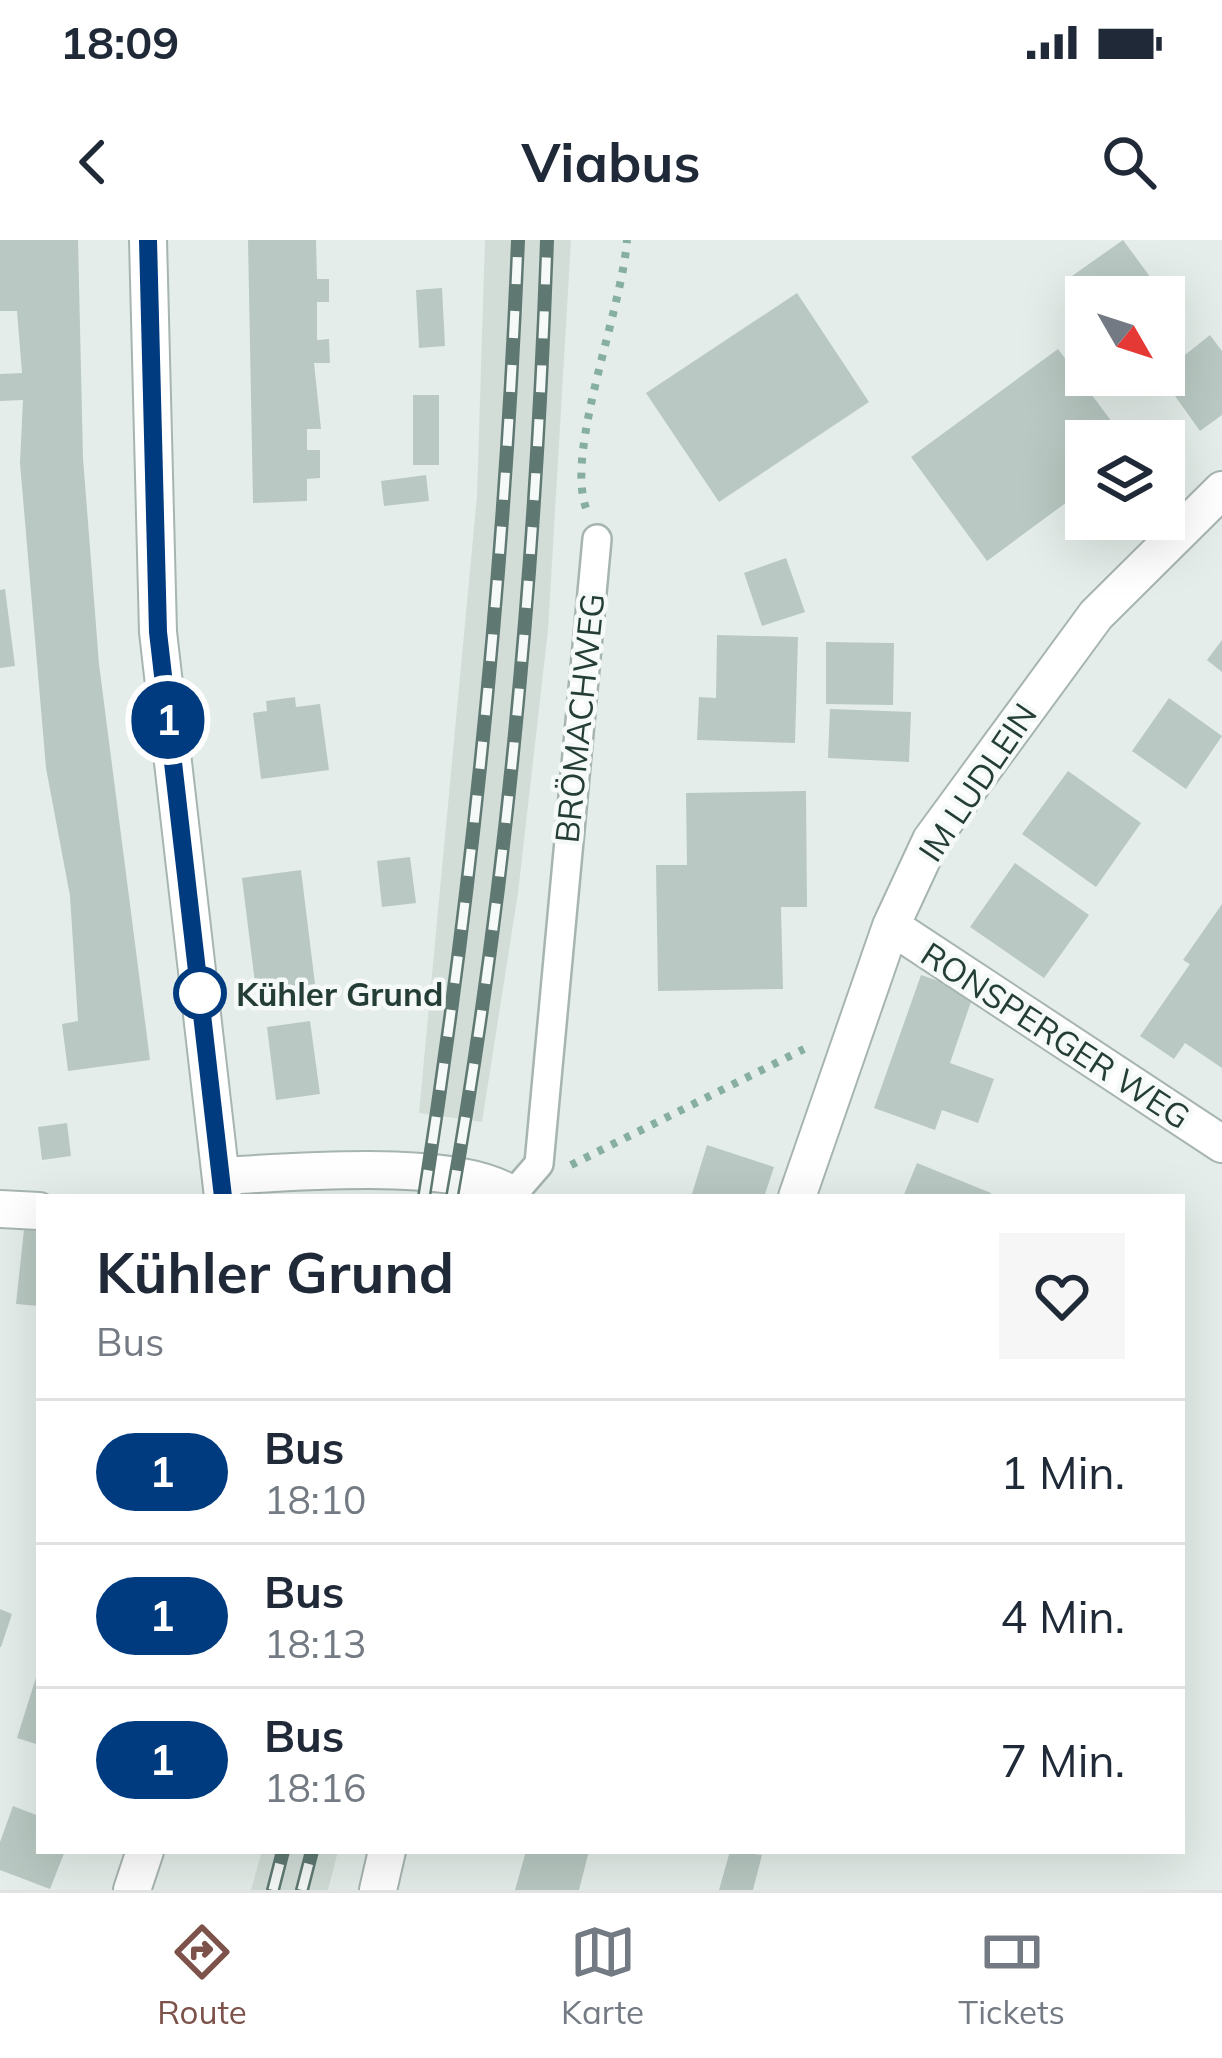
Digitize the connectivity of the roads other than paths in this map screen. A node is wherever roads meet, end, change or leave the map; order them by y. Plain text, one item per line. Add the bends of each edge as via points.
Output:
1 (148, 240) edge
2 (1222, 490) edge
3 (597, 539) road end
4 (891, 926) junction
5 (1222, 1144) edge
6 (222, 1187) edge
7 (512, 1194) edge
8 (515, 1194) edge
9 (798, 1194) edge
10 (0, 1209) edge
11 (36, 1211) edge
12 (145, 1854) edge
13 (386, 1854) edge
14 (132, 1890) edge
15 (378, 1890) edge

1 - 6 street via 158,632
2 - 4 street, IM LUDLEIN via 1096,615 931,840
3 - 8 lane, BRÖMACHWEG via 539,1164
4 - 5 street, RONSPERGER WEG
4 - 9 street, IM LUDLEIN
6 - 7 street via 410,1172 488,1182
10 - 11 street
12 - 14 street
13 - 15 street

